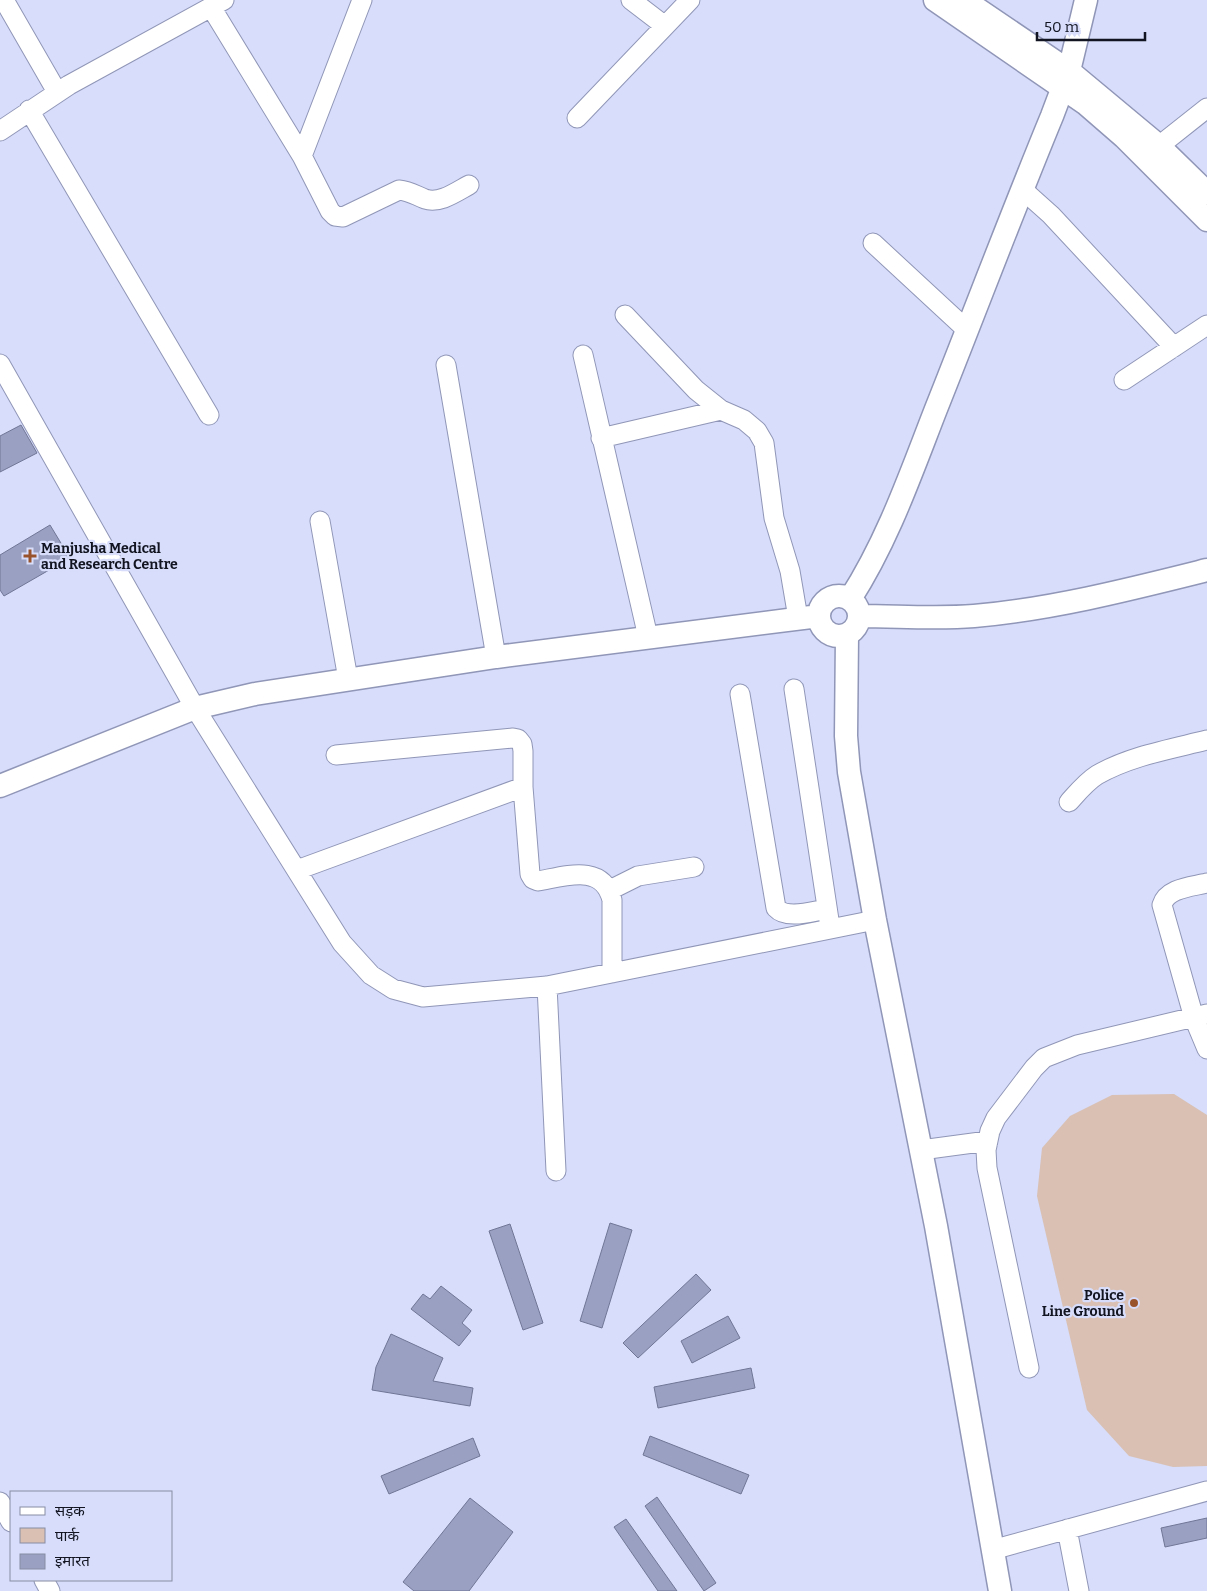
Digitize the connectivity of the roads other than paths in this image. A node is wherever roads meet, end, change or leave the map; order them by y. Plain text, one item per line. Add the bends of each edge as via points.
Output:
1 (4, 0) edge
2 (362, 0) edge
3 (631, 0) edge
4 (690, 0) edge
5 (936, 0) edge
6 (998, 0) edge
7 (1086, 0) edge
8 (218, 3) edge
9 (969, 10) edge
10 (665, 26) junction
11 (1066, 80) junction
12 (57, 92) junction
13 (1207, 108) edge
14 (30, 110) junction
15 (577, 118) dead end
16 (0, 131) edge
17 (1159, 146) junction
18 (302, 156) junction
19 (469, 185) dead end
20 (1022, 189) junction
21 (1207, 193) edge
22 (1207, 220) edge
23 (873, 243) dead end
24 (625, 315) dead end
25 (1207, 325) edge
26 (967, 330) junction
27 (1174, 347) junction
28 (583, 355) dead end
29 (0, 364) edge
30 (446, 365) dead end
31 (1124, 380) dead end
32 (721, 410) junction
33 (209, 415) dead end
34 (601, 438) junction
35 (320, 521) dead end
36 (1207, 570) edge
37 (852, 616) junction
38 (808, 617) junction
39 (648, 637) junction
40 (496, 657) junction
41 (348, 679) junction
42 (794, 689) dead end
43 (740, 694) dead end
44 (195, 708) junction
45 (1207, 740) edge
46 (336, 755) dead end
47 (0, 786) edge
48 (523, 788) junction
49 (1069, 802) dead end
50 (694, 867) dead end
51 (296, 870) junction
52 (1207, 883) edge
53 (610, 890) junction
54 (828, 909) junction
55 (875, 920) junction
56 (830, 929) junction
57 (612, 973) junction
58 (547, 986) junction
59 (1200, 1016) edge
60 (1207, 1049) edge
61 (988, 1141) junction
62 (921, 1150) junction
63 (556, 1170) dead end
64 (1029, 1368) dead end
65 (1207, 1491) edge
66 (0, 1502) edge
67 (10, 1520) edge
68 (1067, 1529) junction
69 (992, 1550) junction
70 (1000, 1591) edge
71 (1079, 1591) edge

1 - 12 street
2 - 18 street
3 - 10 street
4 - 10 street
5 - 9 main road
6 - 9 main road
7 - 11 main road
8 - 12 street
8 - 18 street
9 - 11 main road
10 - 15 street
11 - 17 main road
11 - 20 main road
11 - 22 main road via 1086,104
12 - 14 street
13 - 17 street
14 - 16 street
14 - 33 street
17 - 21 main road
18 - 19 street via 335,216 343,217 398,190 436,200
20 - 26 main road
20 - 27 street via 1051,215
23 - 26 street
24 - 32 street via 696,390
25 - 27 street
26 - 37 main road
27 - 31 street
28 - 34 street
29 - 44 street
30 - 40 street
32 - 34 street
32 - 38 street via 744,420 757,430 764,443 774,518
34 - 39 street
35 - 41 street
36 - 37 main road via 1113,593 976,616
37 - 38 main road via 834,636
37 - 38 main road via 838,595 832,596
37 - 55 main road via 846,736 848,763
38 - 39 main road
39 - 40 main road
40 - 41 main road
41 - 44 main road via 255,694
42 - 54 street
43 - 54 street via 776,908 780,913 788,914
44 - 47 main road
44 - 51 street
45 - 49 street via 1112,768 1092,780
46 - 48 street via 513,738 522,744
48 - 51 street
48 - 53 street via 530,874 534,879 586,874 603,882
50 - 53 street via 638,876
51 - 58 street via 342,942 371,975 393,989 423,997
52 - 59 street via 1170,893 1164,897 1162,905
53 - 57 street
54 - 56 street
55 - 56 street
55 - 62 main road
56 - 57 street
57 - 58 street
58 - 63 street
59 - 60 street
59 - 61 street via 1077,1045 1044,1058 996,1118
61 - 62 street
61 - 64 street via 987,1168
62 - 69 main road
65 - 68 street
66 - 67 street
68 - 69 street
68 - 71 street
69 - 70 main road

